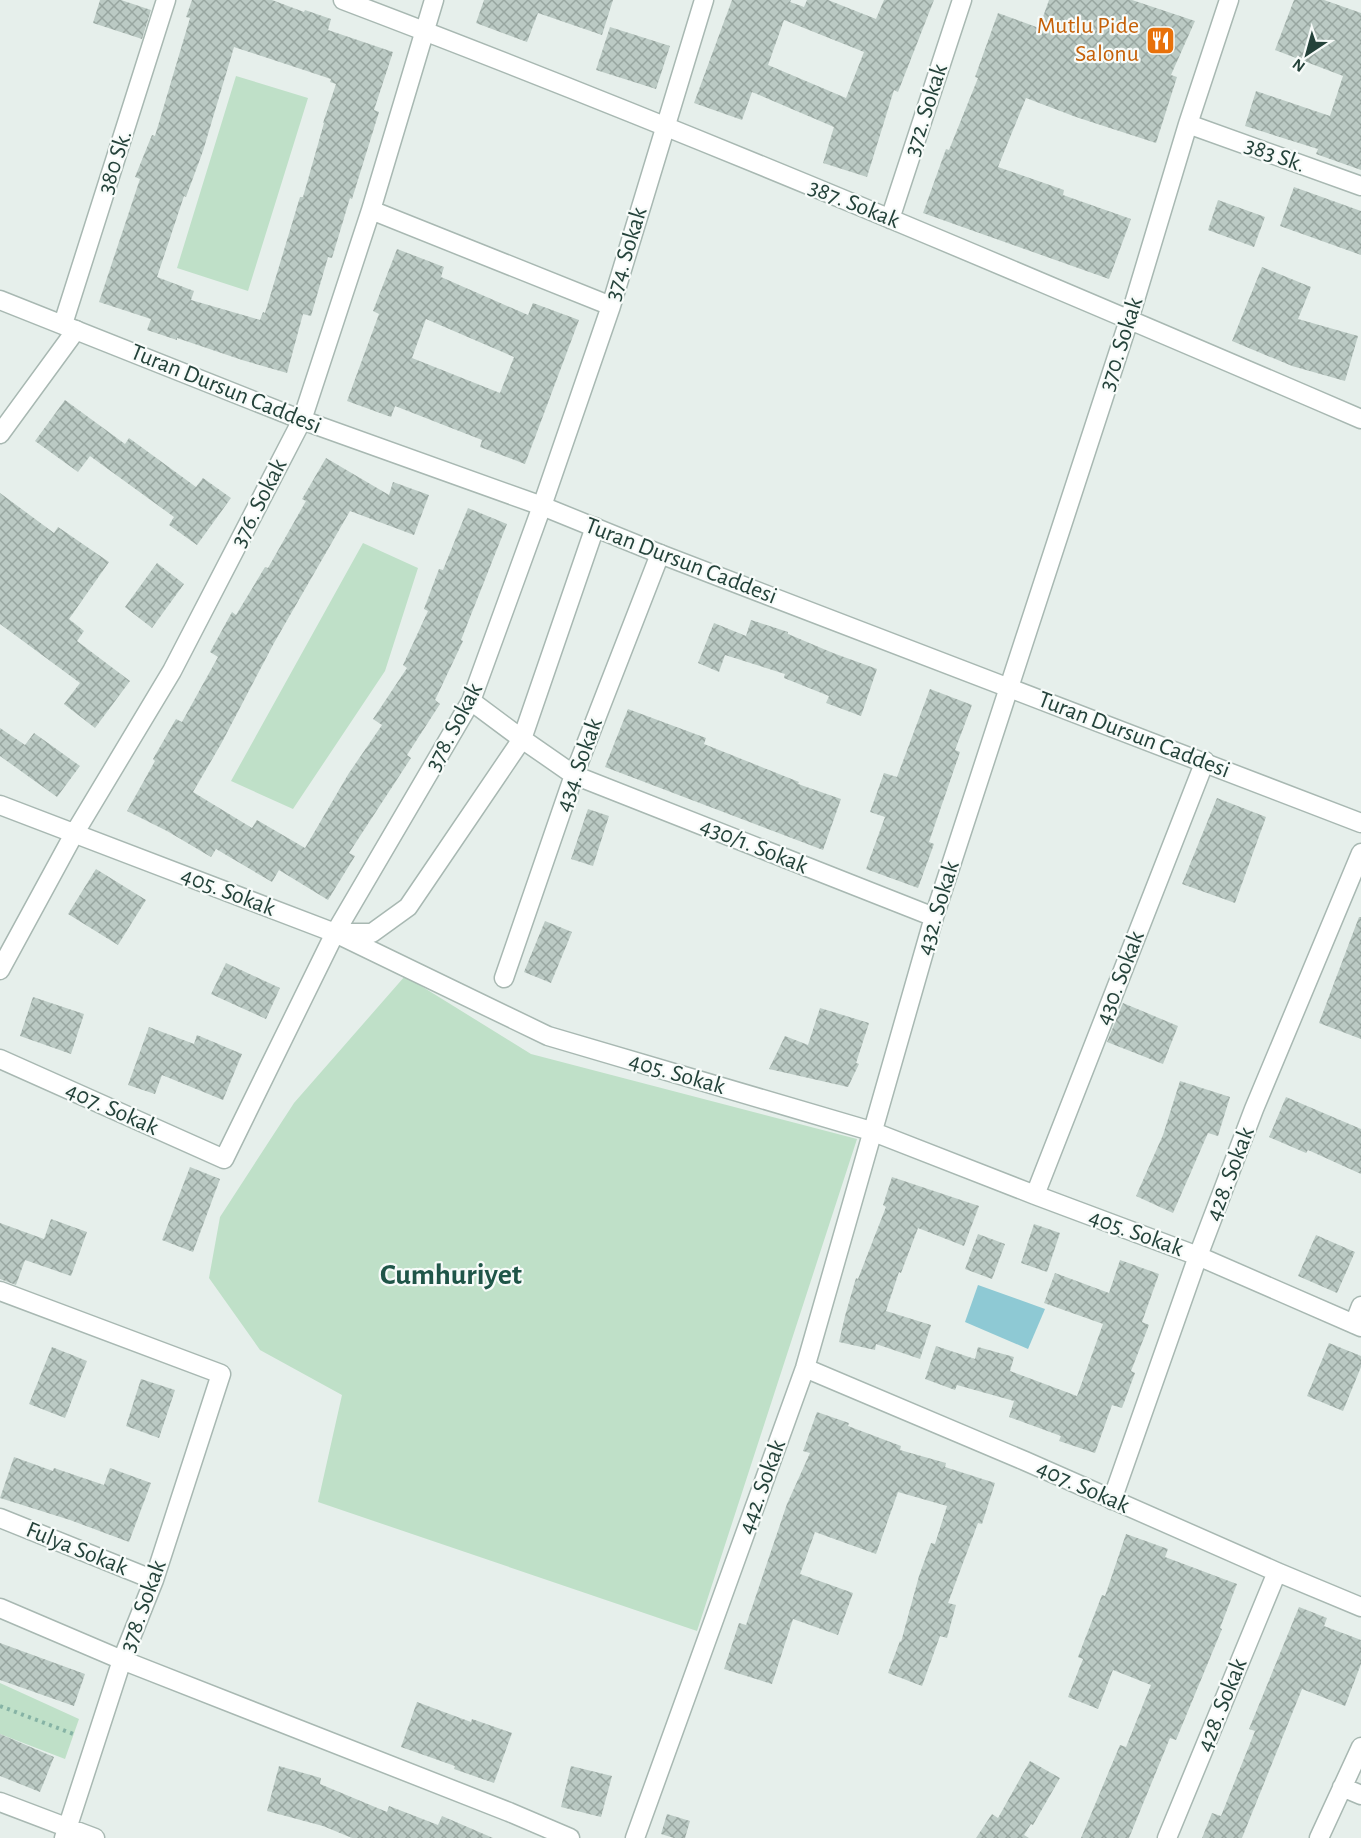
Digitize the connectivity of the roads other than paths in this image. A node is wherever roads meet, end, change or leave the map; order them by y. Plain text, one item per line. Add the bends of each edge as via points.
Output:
1 (166, 0) edge
2 (343, 0) edge
3 (434, 0) edge
4 (704, 0) edge
5 (962, 0) edge
6 (1229, 0) edge
7 (424, 31) junction
8 (1188, 124) junction
9 (665, 126) junction
10 (1361, 186) edge
11 (371, 210) junction
12 (890, 219) junction
13 (0, 300) edge
14 (611, 306) junction
15 (1129, 320) junction
16 (70, 327) junction
17 (1361, 419) edge
18 (302, 420) junction
19 (0, 434) edge
20 (542, 506) junction
21 (595, 527) junction
22 (660, 554) junction
23 (1010, 687) junction
24 (471, 701) junction
25 (522, 739) junction
26 (1205, 761) junction
27 (574, 774) junction
28 (0, 805) edge
29 (1361, 823) edge
30 (74, 834) junction
31 (1361, 853) edge
32 (934, 917) junction
33 (335, 933) junction
34 (0, 970) edge
35 (504, 978) dead end
36 (0, 1059) edge
37 (871, 1131) junction
38 (224, 1159) joint
39 (1035, 1196) junction
40 (1198, 1256) junction
41 (0, 1291) edge
42 (1361, 1306) edge
43 (1357, 1326) edge
44 (805, 1368) junction
45 (1112, 1500) junction
46 (0, 1518) edge
47 (1277, 1572) junction
48 (154, 1580) junction
49 (1361, 1607) edge
50 (0, 1608) edge
51 (123, 1660) junction
52 (1361, 1748) edge
53 (1342, 1787) junction
54 (1361, 1795) edge
55 (0, 1802) edge
56 (66, 1833) edge
57 (636, 1837) edge
58 (95, 1838) edge
59 (570, 1838) edge
60 (1167, 1838) edge
61 (1319, 1838) edge

1 - 16 street, 380 Sk.
2 - 7 street, 387. Sokak
3 - 7 street, 376. Sokak
4 - 9 street, 374. Sokak
5 - 12 street, 372. Sokak
6 - 8 street, 370. Sokak
7 - 9 street, 387. Sokak
7 - 11 street, 376. Sokak
8 - 10 street, 383 Sk.
8 - 15 street, 370. Sokak
9 - 12 street, 387. Sokak
9 - 14 street, 374. Sokak
11 - 14 street
11 - 18 street, 376. Sokak
12 - 15 street, 387. Sokak
13 - 16 street, Turan Dursun Caddesi
14 - 20 street, 374. Sokak
15 - 17 street, 387. Sokak
15 - 23 street, 370. Sokak
16 - 18 street, Turan Dursun Caddesi
16 - 19 street, 380 Sk.
18 - 20 street, Turan Dursun Caddesi
18 - 30 street, 376. Sokak via 172,671
20 - 21 street, Turan Dursun Caddesi
20 - 24 street, 378. Sokak
21 - 22 street, Turan Dursun Caddesi
21 - 25 street
22 - 23 street, Turan Dursun Caddesi
22 - 27 street, 434. Sokak
23 - 26 street, Turan Dursun Caddesi
23 - 32 street, 432. Sokak
24 - 25 street, 430/1. Sokak
24 - 33 street, 378. Sokak
25 - 27 street, 430/1. Sokak
25 - 33 street via 408,907 372,933
26 - 29 street, Turan Dursun Caddesi
26 - 39 street, 430. Sokak
27 - 32 street, 430/1. Sokak
27 - 35 street, 434. Sokak
28 - 30 street, 405. Sokak
30 - 33 street, 405. Sokak
30 - 34 street, 376. Sokak
31 - 40 street, 428. Sokak via 1254,1109
32 - 37 street, 432. Sokak
33 - 37 street, 405. Sokak via 548,1036
33 - 38 street, 378. Sokak
36 - 38 street, 407. Sokak
37 - 39 street, 405. Sokak
37 - 44 street, 442. Sokak
39 - 40 street, 405. Sokak
40 - 43 street, 405. Sokak
40 - 45 street, 428. Sokak
41 - 48 street, 378. Sokak via 221,1374
42 - 43 street
44 - 45 street, 407. Sokak
44 - 57 street, 442. Sokak
45 - 47 street, 407. Sokak
46 - 48 street, Fulya Sokak
47 - 49 street, 407. Sokak
47 - 60 street, 428. Sokak
48 - 51 street, 378. Sokak
50 - 51 street
51 - 56 street, 378. Sokak
51 - 59 street
52 - 53 street
53 - 54 street
53 - 61 street
55 - 56 street
56 - 58 street

